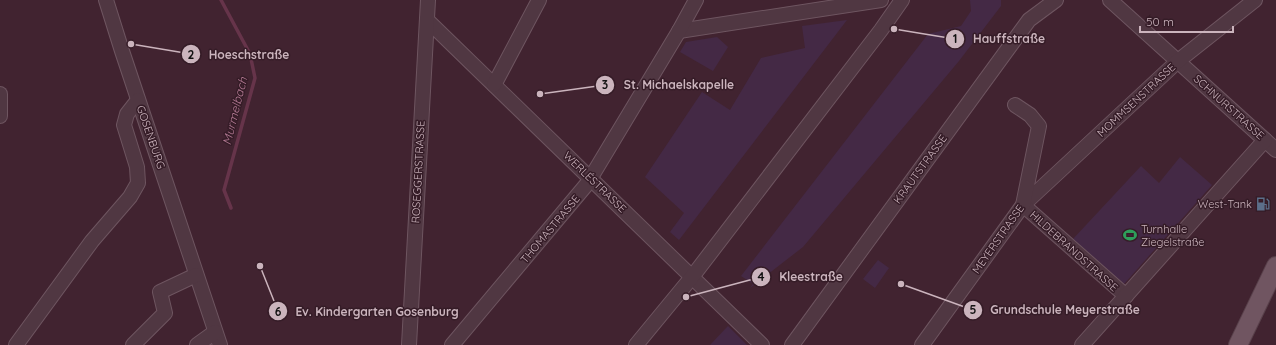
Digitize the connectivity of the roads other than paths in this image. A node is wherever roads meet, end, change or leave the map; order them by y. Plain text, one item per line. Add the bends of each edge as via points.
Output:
1 (106, 0) edge
2 (428, 0) edge
3 (539, 0) edge
4 (696, 0) edge
5 (881, 0) edge
6 (902, 0) edge
7 (1056, 0) edge
8 (1110, 0) edge
9 (1255, 0) edge
10 (427, 20) junction
11 (679, 31) junction
12 (1178, 61) junction
13 (494, 85) junction
14 (0, 94) edge
15 (138, 100) junction
16 (1015, 105) dead end
17 (0, 116) edge
18 (1265, 140) junction
19 (1276, 150) edge
20 (591, 178) junction
21 (1023, 205) junction
22 (1276, 266) edge
23 (196, 275) junction
24 (692, 277) junction
25 (1126, 296) junction
26 (217, 338) edge
27 (1086, 344) edge
28 (16, 345) edge
29 (134, 345) edge
30 (197, 345) edge
31 (409, 345) edge
32 (452, 345) edge
33 (636, 345) edge
34 (762, 345) edge
35 (792, 345) edge
36 (922, 345) edge
37 (1238, 345) edge

1 - 15 street, GOSENBURG
2 - 10 street, ROSEGGERSTRASSE
3 - 13 street
4 - 11 street, THOMASTRASSE
5 - 11 street
6 - 24 street via 882,30
7 - 35 street, KRAUTSTRASSE via 1029,20
8 - 12 street, SCHNURSTRASSE
9 - 12 street, MOMMSENSTRASSE
10 - 13 street, WERLÉSTRASSE
10 - 31 street, ROSEGGERSTRASSE
11 - 20 street, THOMASTRASSE
12 - 18 street, SCHNURSTRASSE
12 - 21 street, MOMMSENSTRASSE
13 - 20 street, WERLÉSTRASSE
14 - 17 street
15 - 23 street, GOSENBURG
15 - 28 street via 127,114 124,125 137,167 138,183 130,197 92,240
16 - 21 street, MEYERSTRASSE via 1030,115 1038,126
18 - 19 street, SCHNURSTRASSE
18 - 25 street
20 - 24 street, WERLÉSTRASSE
20 - 32 street, THOMASTRASSE
21 - 25 street, HILDEBRANDSTRASSE
21 - 36 street, MEYERSTRASSE
22 - 37 main road
23 - 26 street, GOSENBURG
23 - 29 street via 160,292 165,313
24 - 33 street
24 - 34 street, WERLÉSTRASSE
25 - 27 street
26 - 30 street

